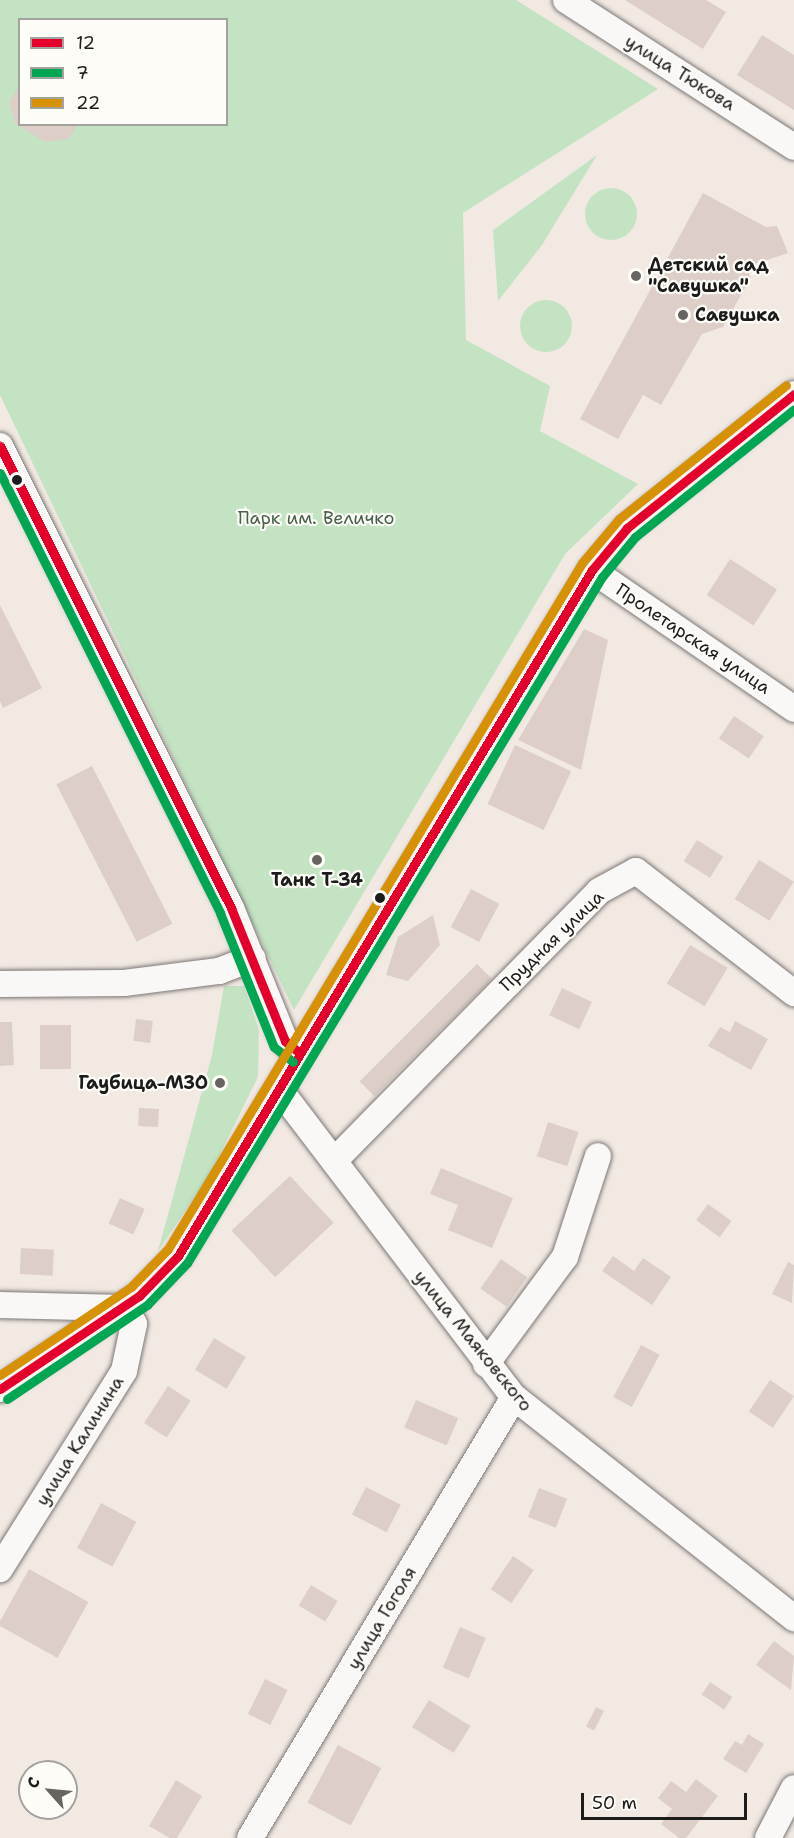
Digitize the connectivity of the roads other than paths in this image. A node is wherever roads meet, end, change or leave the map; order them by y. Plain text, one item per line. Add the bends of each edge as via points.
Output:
1 (566, 0) edge
2 (794, 147) edge
3 (794, 394) edge
4 (0, 446) edge
5 (592, 570) junction
6 (794, 708) edge
7 (253, 958) junction
8 (0, 984) edge
9 (794, 993) edge
10 (300, 1053) junction
11 (279, 1089) junction
12 (598, 1156) dead end
13 (334, 1161) junction
14 (0, 1305) edge
15 (123, 1308) junction
16 (486, 1364) junction
17 (0, 1389) edge
18 (514, 1397) junction
19 (0, 1569) edge
20 (794, 1618) edge
21 (794, 1788) edge
22 (250, 1838) edge
23 (768, 1838) edge

1 - 2 street, улица Тюкова
3 - 5 street via 627,528
4 - 7 street
5 - 6 street, Пролетарская улица
5 - 10 street
7 - 8 street via 219,970 124,983
7 - 10 street via 285,1041
9 - 13 street, Прудная улица via 636,871 598,891
10 - 11 street
11 - 13 street, улица Маяковского
11 - 15 street via 196,1230 158,1280
12 - 16 street via 565,1257
13 - 16 street, улица Маяковского
14 - 15 street
15 - 17 street
15 - 19 street, улица Калинина via 135,1324 124,1371
16 - 18 street, улица Маяковского
18 - 20 street, улица Маяковского
18 - 22 street, улица Гоголя
21 - 23 street

